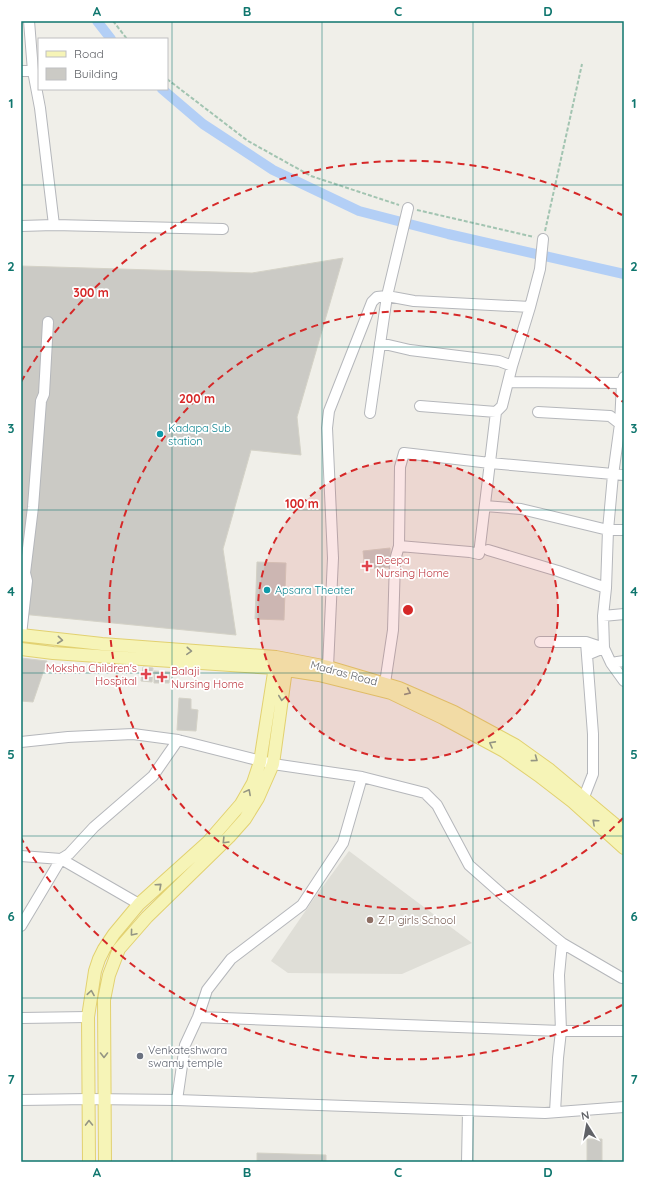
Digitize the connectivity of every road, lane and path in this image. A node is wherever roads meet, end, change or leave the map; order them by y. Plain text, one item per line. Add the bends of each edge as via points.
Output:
1 (29, 21) edge
2 (113, 21) edge
3 (127, 38) edge
4 (582, 64) dead end
5 (21, 71) edge
6 (33, 71) junction
7 (168, 80) edge
8 (408, 208) junction
9 (54, 225) junction
10 (21, 226) edge
11 (223, 229) dead end
12 (543, 239) junction
13 (387, 296) junction
14 (530, 307) junction
15 (48, 322) dead end
16 (380, 343) junction
17 (512, 366) junction
18 (623, 380) edge
19 (508, 382) junction
20 (420, 406) dead end
21 (496, 412) junction
22 (538, 412) dead end
23 (370, 413) dead end
24 (622, 425) edge
25 (490, 463) junction
26 (613, 475) junction
27 (624, 475) edge
28 (485, 506) junction
29 (608, 530) junction
30 (624, 530) edge
31 (399, 546) junction
32 (488, 550) dead end
33 (606, 588) junction
34 (624, 614) edge
35 (603, 616) junction
36 (21, 635) edge
37 (540, 642) dead end
38 (586, 642) junction
39 (604, 648) junction
40 (21, 649) edge
41 (587, 655) junction
42 (624, 661) edge
43 (611, 662) junction
44 (281, 664) junction
45 (328, 667) junction
46 (624, 681) edge
47 (385, 684) junction
48 (178, 740) junction
49 (21, 742) edge
50 (260, 762) junction
51 (273, 764) junction
52 (362, 777) junction
53 (578, 800) junction
54 (624, 832) edge
55 (624, 848) edge
56 (21, 856) edge
57 (61, 859) junction
58 (139, 904) junction
59 (21, 926) edge
60 (562, 943) junction
61 (622, 978) dead end
62 (88, 1017) junction
63 (198, 1017) junction
64 (21, 1018) edge
65 (561, 1030) junction
66 (624, 1031) edge
67 (88, 1099) junction
68 (104, 1099) junction
69 (21, 1100) edge
70 (177, 1100) junction
71 (624, 1107) edge
72 (468, 1111) junction
73 (556, 1112) junction
74 (89, 1162) edge
75 (105, 1162) edge
76 (467, 1162) edge

1 - 6 street
2 - 3 path
4 - 12 path
5 - 6 street
6 - 9 street
7 - 8 path via 248,141 311,176
8 - 12 path
8 - 13 street
9 - 10 street
9 - 11 street
12 - 14 street
13 - 14 street via 414,301
13 - 16 street
13 - 45 street via 372,302 329,411 327,428 333,558
14 - 17 street
15 - 36 street via 44,394 41,401
16 - 17 street via 410,350 499,361
16 - 23 street
17 - 19 street
18 - 19 street
18 - 24 street
19 - 21 street via 502,406
20 - 21 street
21 - 25 street
22 - 24 street via 610,416
24 - 26 street
25 - 26 street
25 - 28 street
25 - 31 street via 404,453 400,467
26 - 27 street
26 - 29 street
28 - 29 street via 521,509
28 - 31 street via 479,554
29 - 30 street
29 - 33 street
31 - 47 street via 395,560 393,630
32 - 33 street
33 - 35 street
34 - 35 street
35 - 39 street
36 -> 44 main road, Madras Road
37 - 38 street
38 - 39 street
38 - 41 street
39 - 41 street
39 - 43 street
40 - 44 main road via 53,653
41 - 53 street via 593,734 593,774
42 - 43 street
43 - 46 street
44 - 45 main road, Madras Road
44 - 50 main road
44 -> 51 main road
53 -> 44 main road via 504,750 391,693
45 - 47 main road, Madras Road
47 -> 53 main road, Madras Road via 454,712 515,745 550,770
48 - 49 street via 133,734
48 - 50 street
48 - 57 street via 153,776
50 - 51 street
58 -> 50 main road via 225,824 253,783
51 - 52 street
51 -> 68 main road via 246,819 147,917 119,949 109,975 104,1000
52 - 60 street via 425,793 437,805 469,865
52 - 63 street via 343,843 302,904 231,959 207,990
53 - 54 main road, Madras Road
55 -> 53 main road
56 - 57 street
57 - 58 street
57 - 59 street
62 -> 58 main road via 99,959 114,934
60 - 61 street
60 - 65 street via 559,975
62 - 64 street
62 - 67 main road
63 - 65 street
63 - 70 street via 185,1045
65 - 66 street
65 - 73 street
67 - 68 street
67 - 69 street
74 -> 67 main road
68 - 70 street
68 - 75 main road
70 - 72 street
71 - 73 street
72 - 73 street
72 - 76 street

